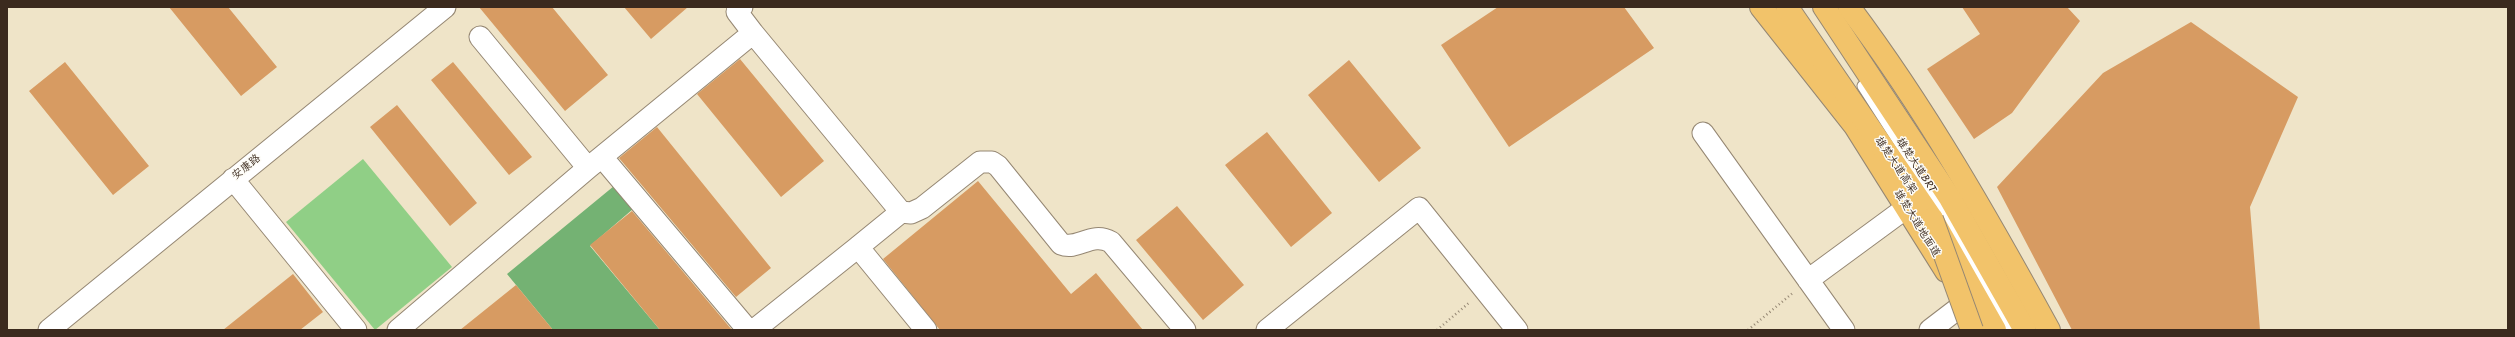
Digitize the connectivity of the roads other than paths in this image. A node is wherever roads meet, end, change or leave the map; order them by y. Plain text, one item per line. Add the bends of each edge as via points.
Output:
1 (445, 7) edge
2 (742, 7) edge
3 (1761, 7) edge
4 (1786, 7) edge
5 (1812, 7) edge
6 (1824, 7) edge
7 (1849, 7) edge
8 (753, 33) junction
9 (480, 37) dead end
10 (1703, 133) dead end
11 (595, 162) junction
12 (233, 179) junction
13 (1906, 208) junction
14 (901, 212) junction
15 (1932, 219) junction
16 (858, 247) junction
17 (1808, 280) junction
18 (1964, 304) junction
19 (1291, 323) edge
20 (49, 330) edge
21 (356, 330) edge
22 (398, 330) edge
23 (748, 330) edge
24 (754, 330) edge
25 (926, 330) edge
26 (1185, 330) edge
27 (1267, 330) edge
28 (1517, 330) edge
29 (1844, 330) edge
30 (1930, 330) edge
31 (1972, 330) edge
32 (1978, 330) edge
33 (1995, 330) edge
34 (2011, 330) edge
35 (2025, 330) edge
36 (2049, 330) edge

1 - 12 street, 安康路
2 - 8 street via 737,12
3 - 13 main road, 雄楚大道地面道 via 1855,126
4 - 15 main road, 雄楚大道高架
5 - 34 lane, 雄楚大道BRT via 1941,207
6 - 35 main road via 1950,198
7 - 36 main road via 1875,42 1966,184
8 - 11 street
8 - 14 street
9 - 11 street
10 - 17 street
11 - 22 street
11 - 23 street
12 - 20 street, 安康路
12 - 21 street
13 - 17 street
13 - 18 main road, 雄楚大道地面道
14 - 16 street
14 - 26 street via 911,213 922,208 980,162 992,162 998,166 1061,244 1072,246 1091,238 1111,242
15 - 31 main road, bridge
15 - 33 main road, 雄楚大道高架, bridge
16 - 24 street
16 - 25 street
17 - 29 street
18 - 30 street
18 - 32 main road, 雄楚大道地面道
19 - 27 street
19 - 28 street via 1419,208 1440,248 1485,290

